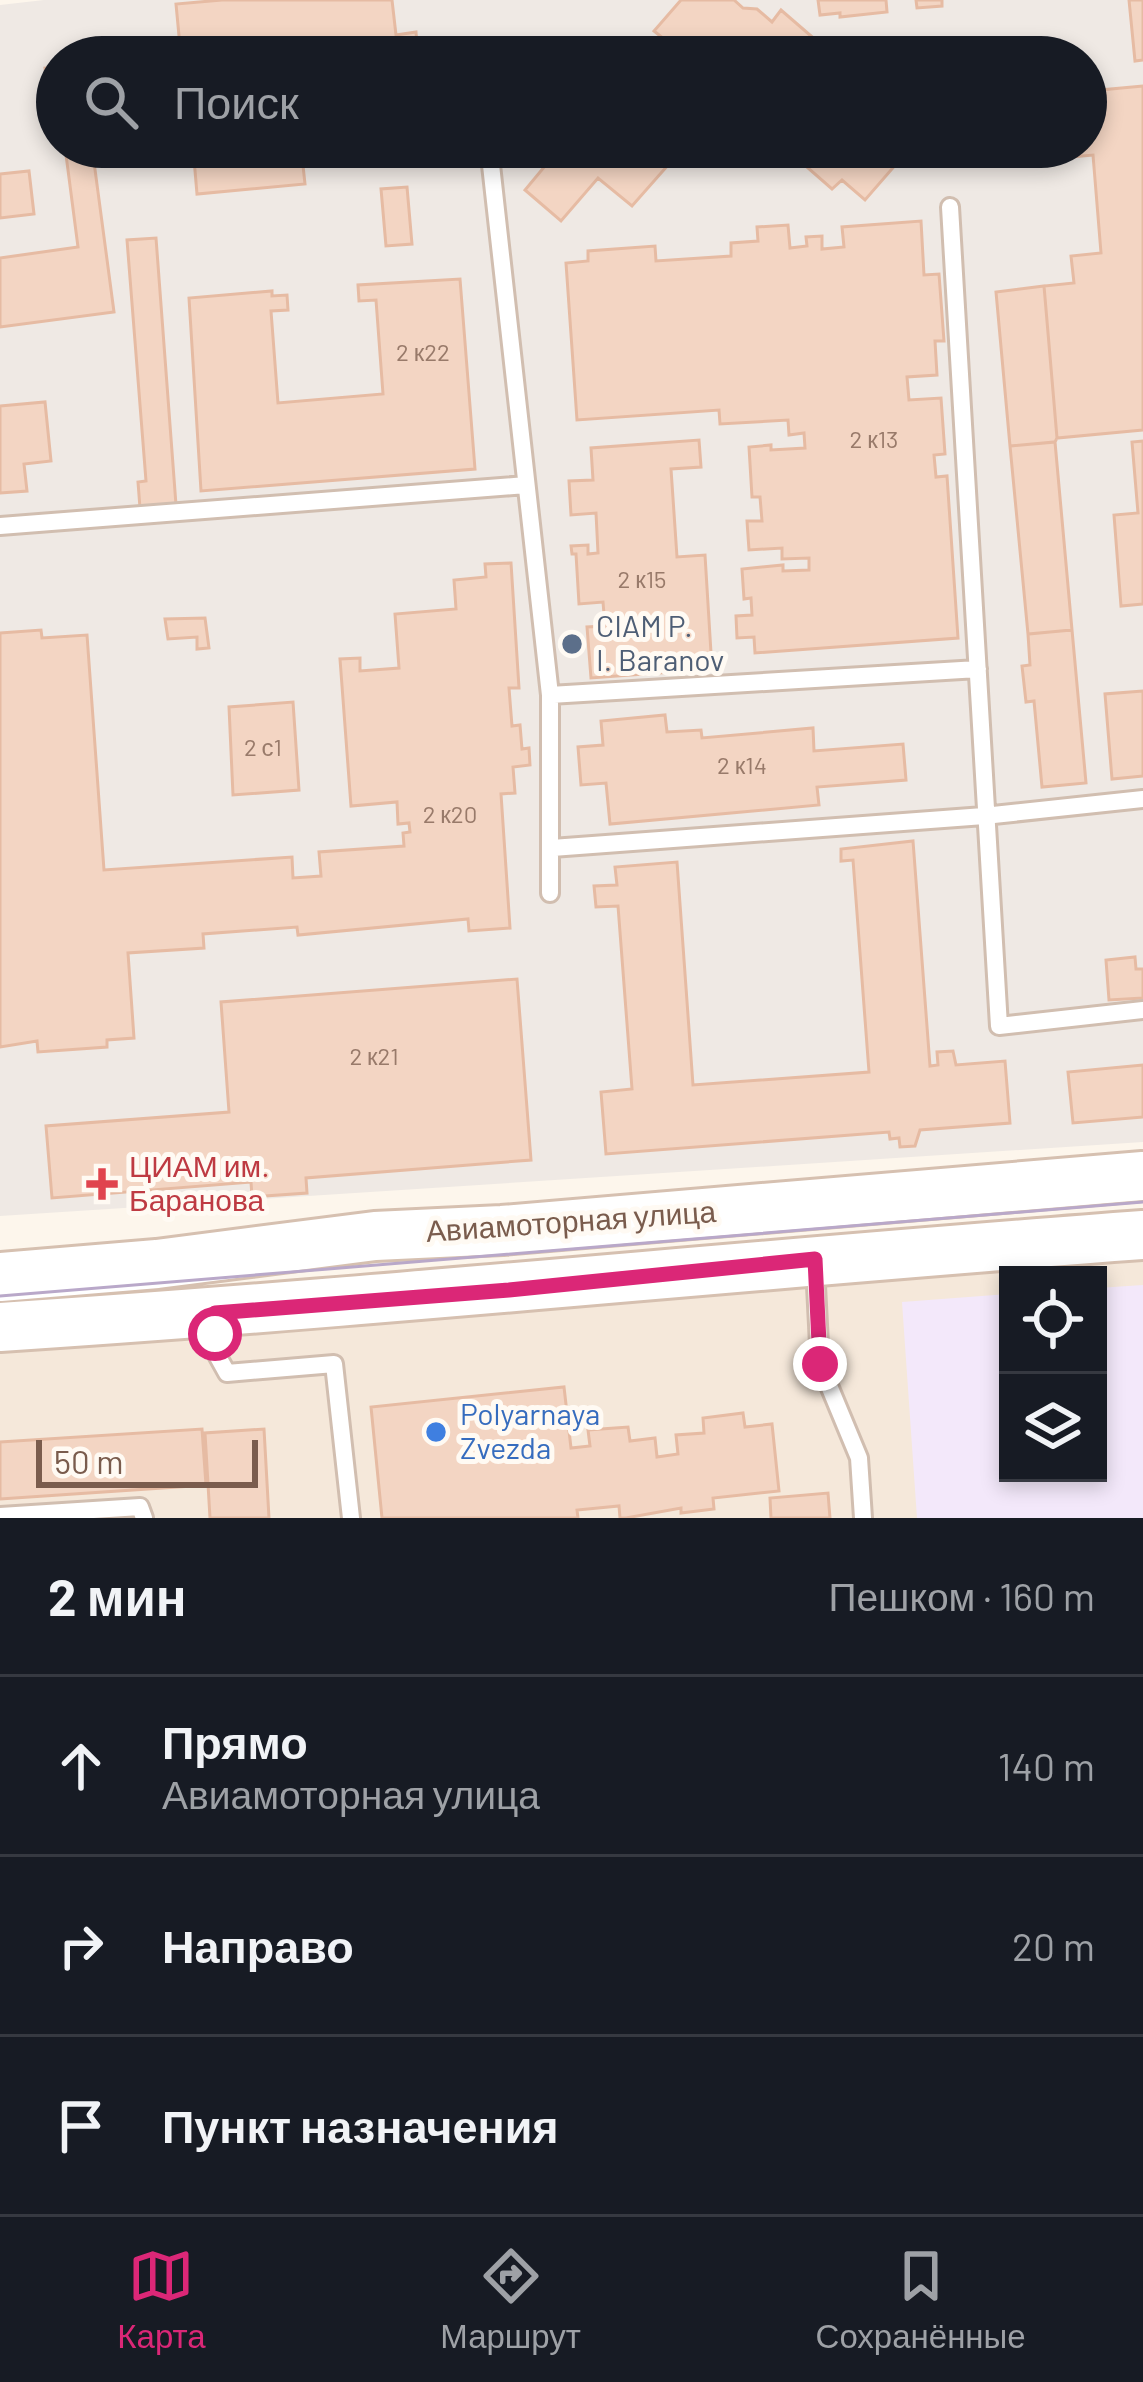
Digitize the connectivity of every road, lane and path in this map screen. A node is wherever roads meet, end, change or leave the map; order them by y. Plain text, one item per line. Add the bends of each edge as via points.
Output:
1 (491, 168) edge
2 (950, 207) dead end
3 (526, 485) junction
4 (0, 526) edge
5 (978, 669) junction
6 (550, 695) junction
7 (1143, 799) edge
8 (984, 816) junction
9 (552, 848) junction
10 (550, 893) dead end
11 (1143, 1010) edge
12 (1143, 1176) edge
13 (1143, 1235) edge
14 (815, 1259) junction
15 (0, 1277) edge
16 (215, 1313) junction
17 (0, 1328) edge
18 (0, 1516) edge
19 (144, 1518) edge
20 (351, 1518) edge
21 (863, 1518) edge

1 - 3 lane
2 - 5 lane
3 - 4 lane
3 - 6 lane
5 - 6 lane
5 - 8 lane
6 - 9 lane
7 - 8 lane
8 - 9 lane
8 - 11 lane via 999,1026
9 - 10 lane
12 - 15 main road, Авиамоторная улица via 375,1236
13 - 14 main road, Авиамоторная улица
14 - 16 main road, Авиамоторная улица
14 - 21 lane via 820,1364 859,1458
16 - 17 main road, Авиамоторная улица
16 - 20 lane via 217,1355 227,1373 334,1364
18 - 19 lane via 140,1507

